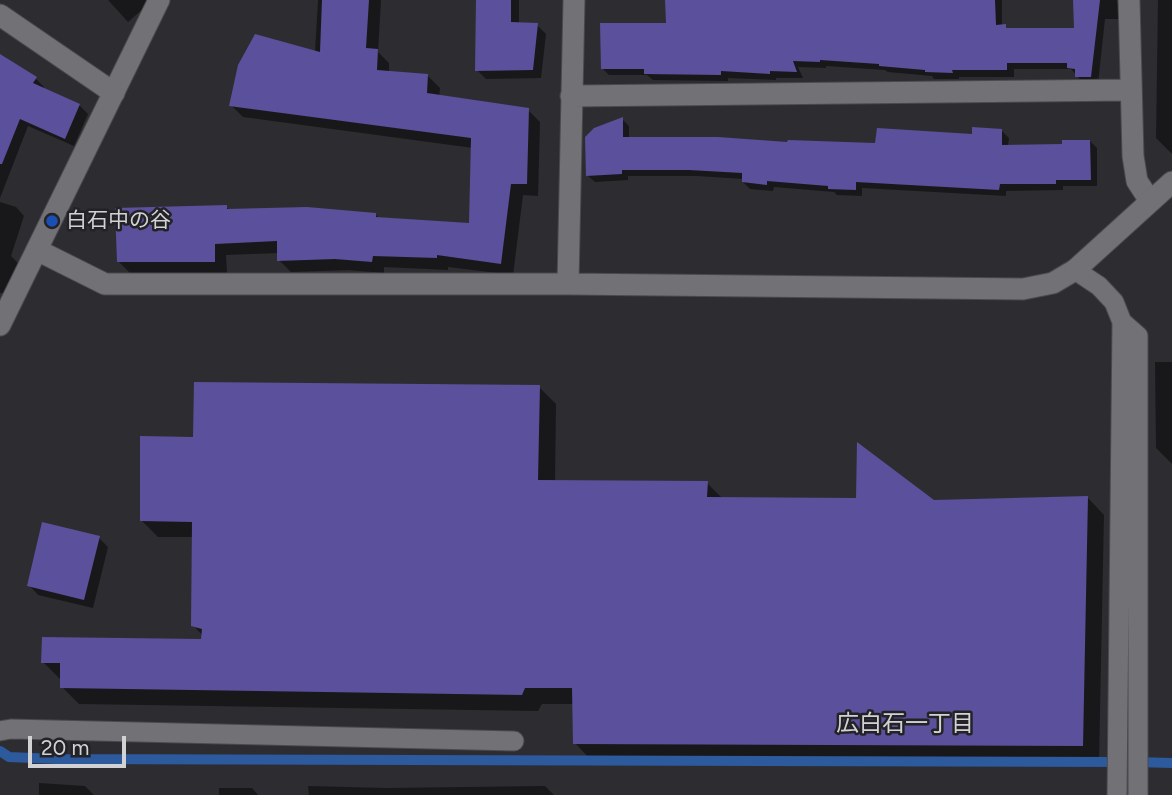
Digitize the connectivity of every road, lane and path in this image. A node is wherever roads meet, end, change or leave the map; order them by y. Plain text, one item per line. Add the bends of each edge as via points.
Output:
1 (159, 0) edge
2 (574, 0) edge
3 (1129, 0) edge
4 (0, 15) edge
5 (1130, 90) junction
6 (114, 93) junction
7 (571, 96) junction
8 (1172, 182) edge
9 (1150, 201) junction
10 (37, 250) junction
11 (1075, 270) junction
12 (568, 284) junction
13 (1122, 322) junction
14 (0, 325) edge
15 (0, 731) edge
16 (514, 741) dead end
17 (1138, 785) edge
18 (1117, 787) edge

1 - 6 street
2 - 7 street
3 - 5 street
4 - 6 street
5 - 7 street
5 - 9 street via 1137,181
6 - 10 street
7 - 12 street
8 - 9 street
9 - 11 street
10 - 12 street via 105,284
10 - 14 street
11 - 12 street via 1053,283 1023,289
11 - 13 lane via 1114,302
13 - 17 lane via 1138,337
13 - 18 lane
15 - 16 lane

